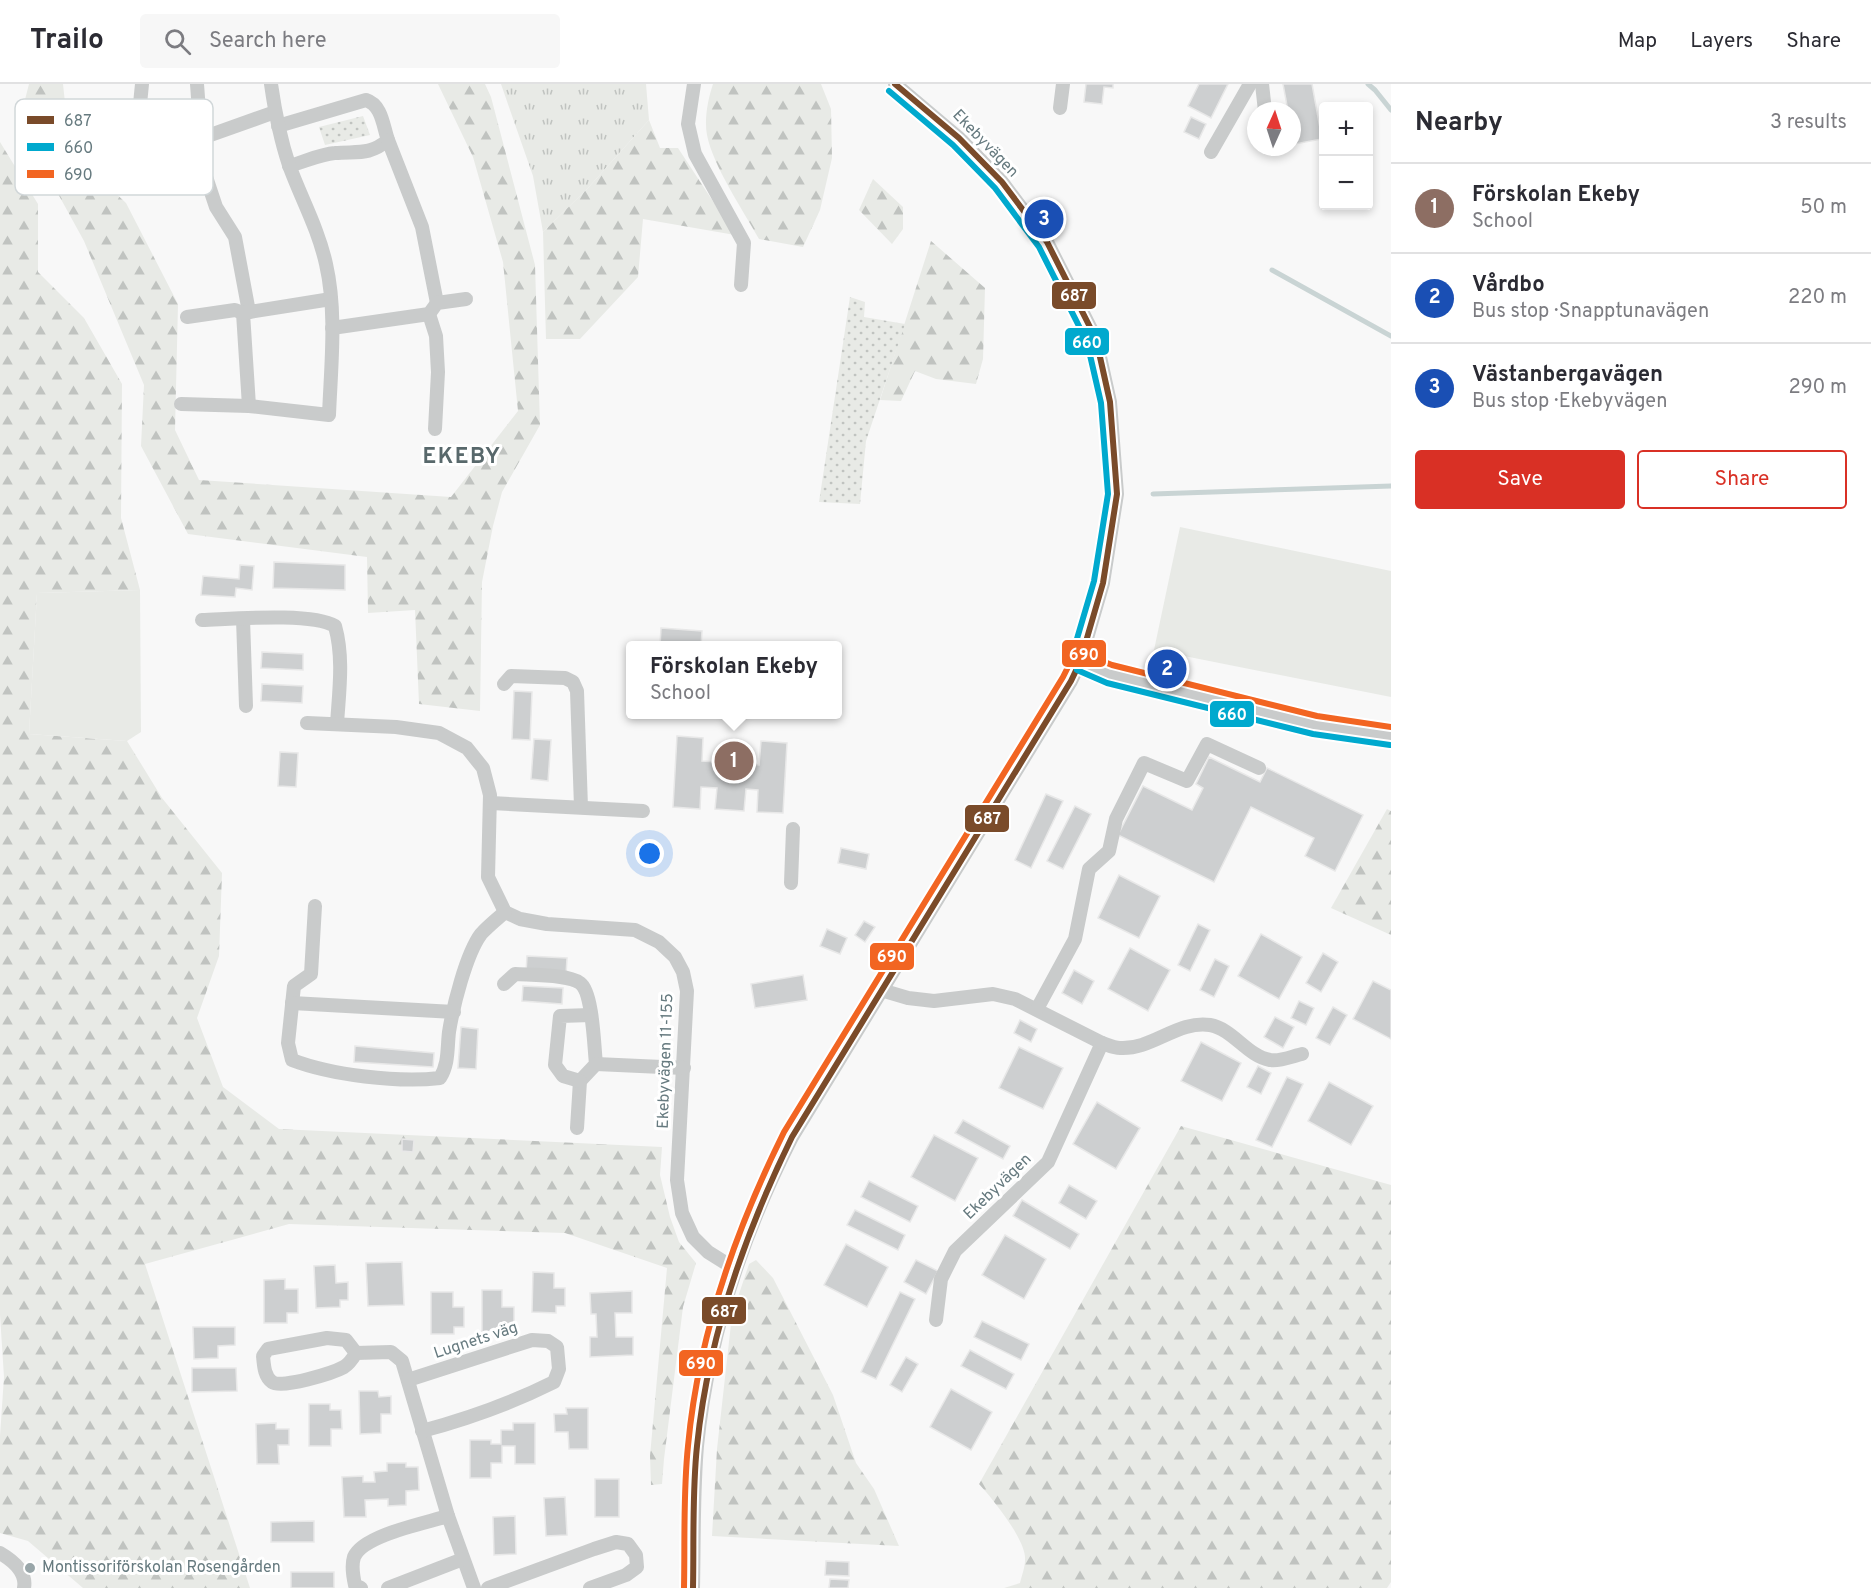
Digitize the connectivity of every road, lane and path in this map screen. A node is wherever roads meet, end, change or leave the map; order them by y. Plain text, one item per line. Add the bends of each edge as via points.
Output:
1 (142, 84) edge
2 (271, 84) edge
3 (694, 84) edge
4 (895, 84) edge
5 (1063, 84) edge
6 (1250, 84) edge
7 (1262, 84) edge
8 (141, 99) edge
9 (1264, 102) edge
10 (1060, 108) dead end
11 (276, 119) junction
12 (213, 136) edge
13 (388, 140) junction
14 (1211, 152) dead end
15 (290, 166) junction
16 (213, 195) edge
17 (741, 285) dead end
18 (331, 299) junction
19 (466, 299) dead end
20 (433, 309) junction
21 (246, 313) junction
22 (188, 317) dead end
23 (332, 328) junction
24 (181, 404) dead end
25 (249, 406) junction
26 (435, 429) dead end
27 (243, 619) junction
28 (202, 620) dead end
29 (1080, 662) junction
30 (504, 684) dead end
31 (246, 706) dead end
32 (307, 723) dead end
33 (337, 724) junction
34 (1391, 736) edge
35 (1259, 768) dead end
36 (491, 803) junction
37 (580, 807) junction
38 (644, 811) dead end
39 (793, 829) dead end
40 (791, 883) dead end
41 (315, 906) dead end
42 (505, 912) junction
43 (504, 984) dead end
44 (881, 990) junction
45 (292, 1003) junction
46 (1037, 1009) junction
47 (454, 1012) junction
48 (591, 1015) junction
49 (1102, 1043) junction
50 (1302, 1054) dead end
51 (596, 1064) junction
52 (684, 1068) junction
53 (580, 1082) junction
54 (577, 1128) dead end
55 (735, 1269) junction
56 (936, 1320) dead end
57 (356, 1353) junction
58 (408, 1380) junction
59 (422, 1431) junction
60 (448, 1516) junction
61 (0, 1553) edge
62 (463, 1559) junction
63 (24, 1588) edge
64 (362, 1588) edge
65 (388, 1588) edge
66 (474, 1588) edge
67 (488, 1588) edge
68 (590, 1588) edge
69 (693, 1588) edge

1 - 8 street
2 - 11 street
3 - 17 street via 688,124 695,154 744,243
4 - 29 street, Ekebyvägen via 959,138 1002,182 1047,242 1096,339 1110,402 1117,494 1103,583
5 - 10 street
6 - 14 street
7 - 9 street
11 - 12 street
11 - 13 street via 366,100 378,108
11 - 15 street
13 - 15 street via 378,149 333,153
13 - 20 street via 422,227
15 - 18 street via 316,226
16 - 21 street via 235,237
18 - 21 street
18 - 23 street
19 - 20 street
20 - 23 street
20 - 26 street via 438,372
21 - 22 street via 235,310
21 - 25 street
23 - 25 street via 329,415
24 - 25 street
27 - 28 street
27 - 31 street
27 - 33 street via 326,620 335,626 340,672
29 - 34 street via 1108,674 1315,725
29 - 44 street, Ekebyvägen
30 - 37 street via 511,676 565,678 573,682
32 - 33 street
33 - 36 street via 439,733 467,748 483,768
35 - 46 street via 1207,744 1187,781 1144,763 1116,819 1109,851 1089,869 1075,939
36 - 37 street
36 - 42 street via 488,877
37 - 38 street
39 - 40 street
41 - 45 street via 311,974 294,986
42 - 47 street via 482,933 472,949
42 - 52 street, Ekebyvägen 11-155 via 547,924 635,930 659,942 675,957 687,991
43 - 48 street via 515,974 574,980 585,988
44 - 46 street via 934,1001 993,994
44 - 55 street, Ekebyvägen via 792,1137 768,1184
45 - 47 street
45 - 47 street via 288,1043 292,1060 346,1074 425,1080 440,1077 446,1067
46 - 49 street
48 - 51 street
48 - 53 street via 560,1016 555,1065 563,1076
49 - 50 street via 1120,1048 1140,1046 1197,1024 1212,1025 1271,1061
49 - 56 street, Ekebyvägen via 1048,1162 955,1251 941,1279
51 - 52 street
51 - 53 street
52 - 55 street, Ekebyvägen 11-155 via 677,1180 682,1214 693,1237
53 - 54 street
55 - 69 street, Ekebyvägen via 715,1336 697,1448
57 - 57 street via 347,1366 281,1384 267,1377 263,1356 268,1349 327,1338 346,1340
57 - 58 street via 391,1352 402,1361
58 - 59 street
58 - 59 street, Lugnets väg via 532,1340 548,1341 556,1347 559,1369 554,1382 510,1402
59 - 60 street
60 - 62 street
60 - 64 street via 363,1545 354,1557 352,1572 355,1585
61 - 63 street via 15,1562
62 - 65 street
62 - 66 street
67 - 68 street via 615,1542 628,1544 636,1555 637,1567

